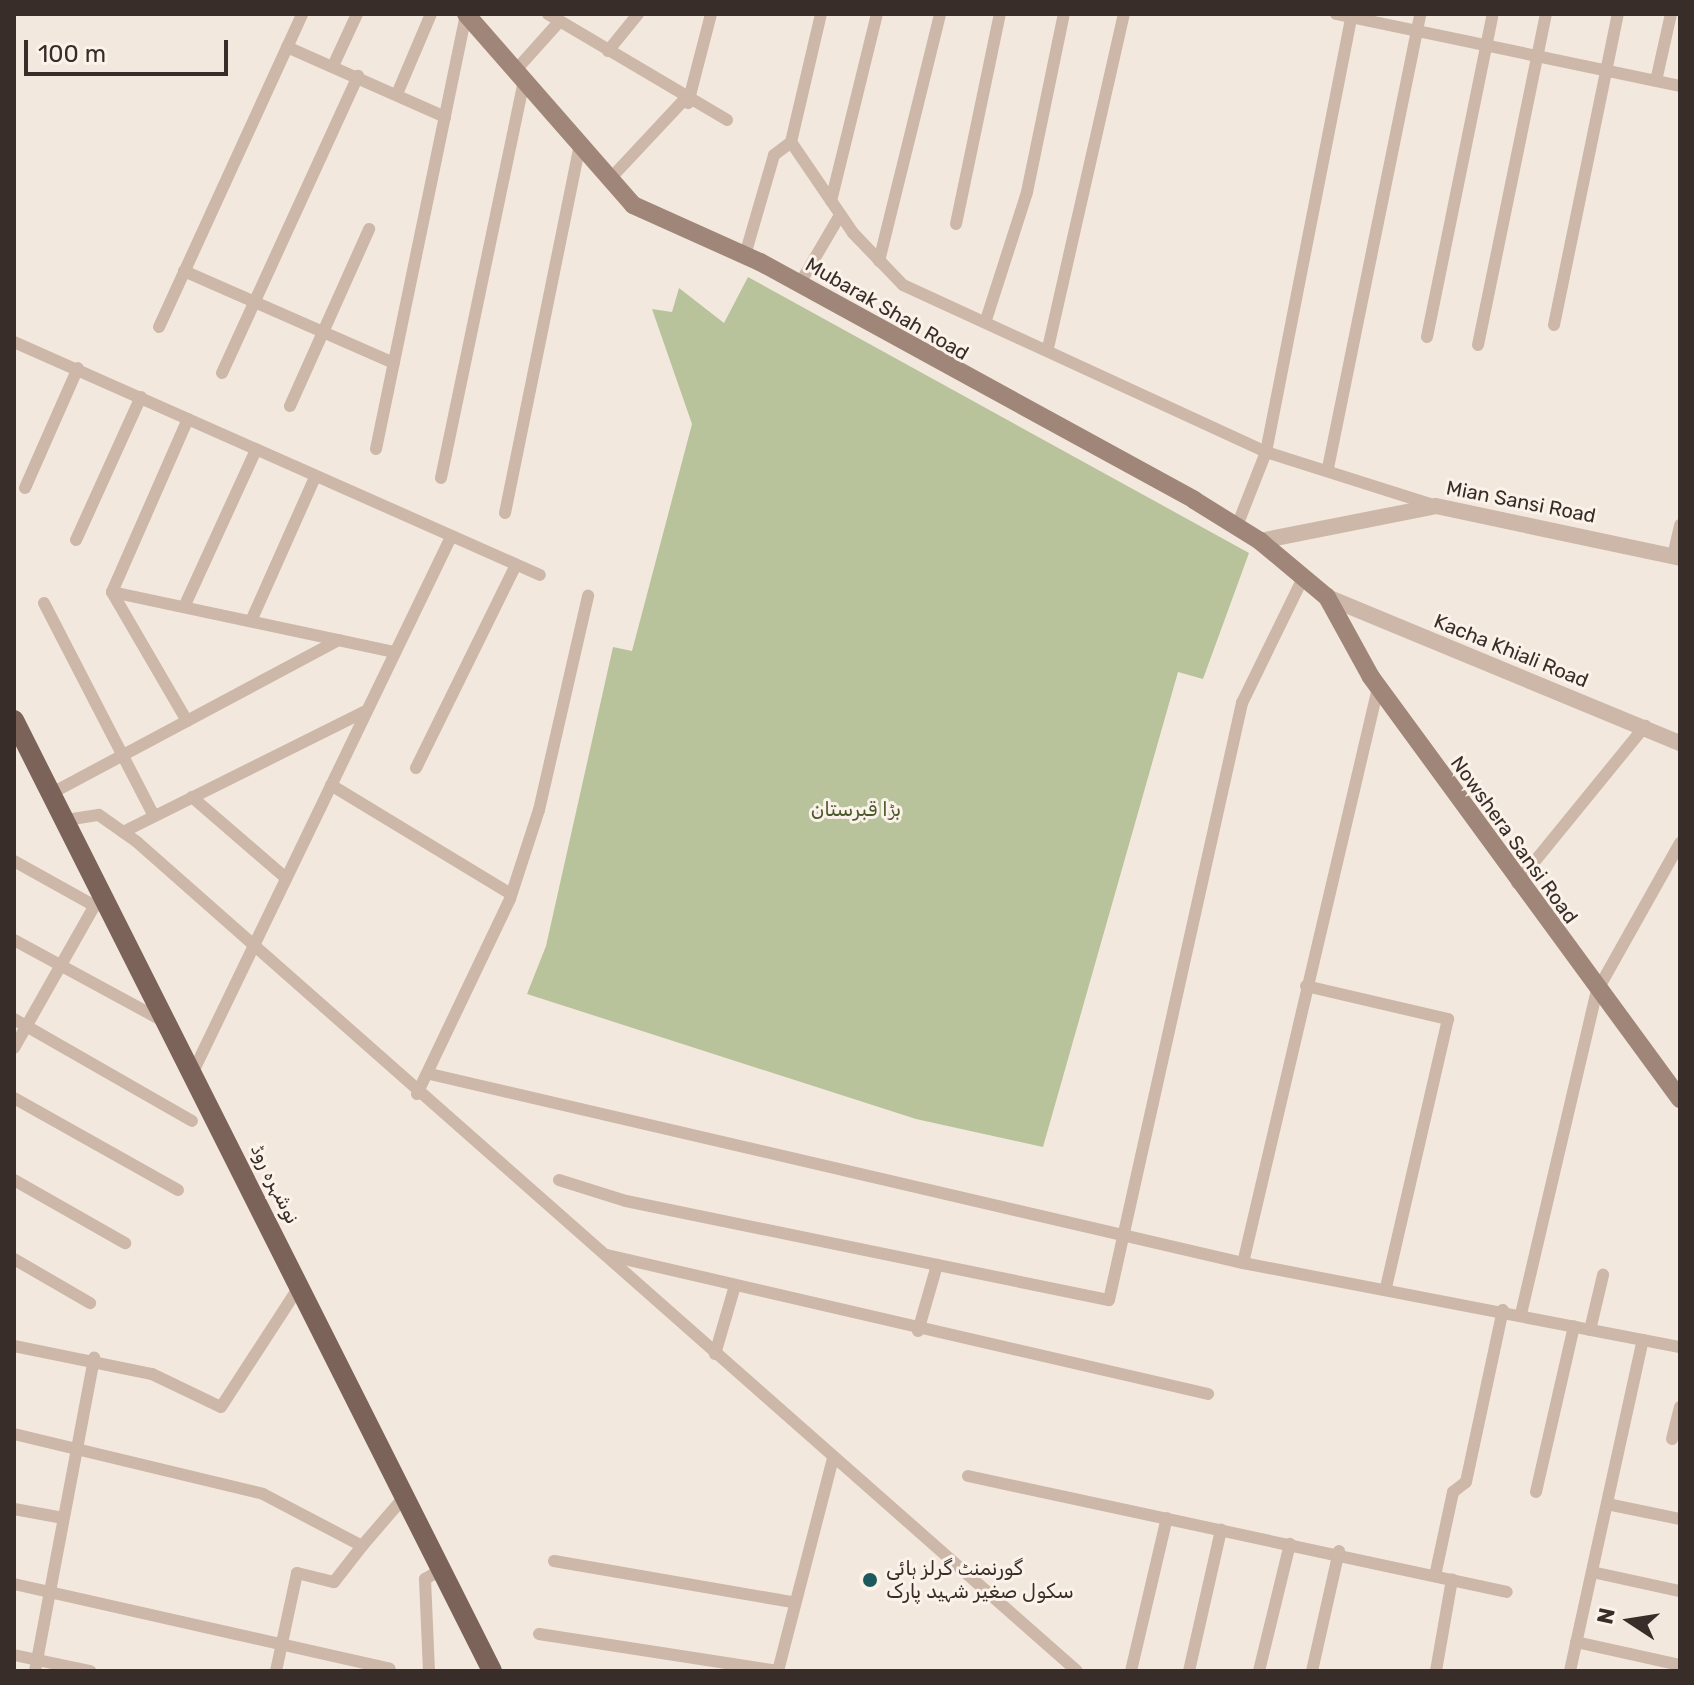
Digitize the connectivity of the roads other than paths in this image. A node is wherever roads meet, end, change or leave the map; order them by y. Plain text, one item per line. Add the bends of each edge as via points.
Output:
1 (302, 14) edge
2 (357, 14) edge
3 (431, 14) edge
4 (466, 14) edge
5 (548, 14) edge
6 (638, 14) edge
7 (711, 14) edge
8 (821, 14) edge
9 (877, 14) edge
10 (940, 14) edge
11 (1000, 14) edge
12 (1064, 14) edge
13 (1124, 14) edge
14 (1336, 14) edge
15 (1420, 14) edge
16 (1493, 14) edge
17 (1546, 14) edge
18 (1618, 14) edge
19 (1671, 14) edge
20 (1351, 16) edge
21 (559, 22) junction
22 (1416, 30) junction
23 (1487, 45) junction
24 (287, 47) junction
25 (608, 51) junction
26 (1538, 56) junction
27 (333, 66) junction
28 (1605, 71) junction
29 (358, 76) junction
30 (520, 76) junction
31 (1656, 81) junction
32 (1680, 86) edge
33 (397, 94) junction
34 (686, 102) junction
35 (445, 117) junction
36 (727, 120) dead end
37 (791, 142) junction
38 (580, 146) junction
39 (610, 179) junction
40 (831, 201) junction
41 (840, 215) junction
42 (956, 224) dead end
43 (369, 229) dead end
44 (745, 255) junction
45 (879, 261) junction
46 (184, 271) junction
47 (799, 285) junction
48 (255, 301) junction
49 (986, 320) junction
50 (1554, 325) dead end
51 (159, 327) dead end
52 (325, 333) junction
53 (1427, 337) dead end
54 (14, 342) edge
55 (1478, 345) dead end
56 (1048, 348) junction
57 (394, 363) junction
58 (78, 368) junction
59 (222, 373) dead end
60 (141, 397) junction
61 (290, 406) dead end
62 (188, 419) junction
63 (376, 449) dead end
64 (256, 450) junction
65 (1266, 452) junction
66 (1328, 468) junction
67 (315, 477) junction
68 (441, 478) dead end
69 (25, 488) dead end
70 (1436, 506) junction
71 (505, 513) dead end
72 (1680, 525) edge
73 (1237, 526) junction
74 (450, 539) junction
75 (76, 540) dead end
76 (1260, 541) junction
77 (1677, 557) edge
78 (516, 565) junction
79 (540, 575) dead end
80 (1303, 578) junction
81 (112, 592) junction
82 (588, 596) dead end
83 (1327, 597) junction
84 (44, 603) dead end
85 (184, 607) junction
86 (251, 621) junction
87 (339, 640) junction
88 (395, 652) junction
89 (1378, 688) junction
90 (366, 711) junction
91 (14, 720) edge
92 (187, 721) junction
93 (1645, 726) junction
94 (1680, 743) edge
95 (122, 754) junction
96 (416, 768) dead end
97 (331, 785) junction
98 (52, 793) junction
99 (192, 797) junction
100 (154, 816) junction
101 (66, 820) junction
102 (123, 832) junction
103 (1680, 843) edge
104 (14, 861) edge
105 (286, 878) junction
106 (1517, 883) junction
107 (511, 894) junction
108 (99, 898) junction
109 (14, 940) edge
110 (253, 946) junction
111 (60, 966) junction
112 (1306, 986) junction
113 (1597, 991) junction
114 (14, 1019) edge
115 (27, 1026) junction
116 (172, 1026) junction
117 (14, 1048) edge
118 (193, 1072) junction
119 (430, 1074) junction
120 (417, 1094) junction
121 (14, 1098) edge
122 (1680, 1099) edge
123 (192, 1121) dead end
124 (14, 1180) edge
125 (559, 1180) dead end
126 (178, 1190) dead end
127 (1124, 1233) junction
128 (125, 1243) dead end
129 (604, 1254) junction
130 (14, 1259) edge
131 (1243, 1263) junction
132 (937, 1265) junction
133 (1603, 1275) dead end
134 (299, 1287) junction
135 (1386, 1287) junction
136 (734, 1289) junction
137 (90, 1303) dead end
138 (1503, 1310) junction
139 (1521, 1314) junction
140 (1574, 1326) junction
141 (1590, 1330) junction
142 (918, 1331) junction
143 (1643, 1340) junction
144 (14, 1346) edge
145 (1680, 1347) edge
146 (715, 1354) junction
147 (94, 1358) junction
148 (1208, 1394) dead end
149 (1680, 1407) edge
150 (14, 1434) edge
151 (1672, 1439) dead end
152 (77, 1447) junction
153 (833, 1458) junction
154 (968, 1476) dead end
155 (1536, 1492) dead end
156 (405, 1496) junction
157 (1607, 1504) junction
158 (14, 1509) edge
159 (63, 1518) junction
160 (1167, 1518) junction
161 (1680, 1519) edge
162 (1221, 1530) junction
163 (1290, 1544) junction
164 (362, 1546) junction
165 (1339, 1551) junction
166 (554, 1561) dead end
167 (442, 1569) junction
168 (1592, 1572) junction
169 (1435, 1576) junction
170 (1452, 1579) junction
171 (14, 1584) edge
172 (1680, 1591) edge
173 (49, 1592) junction
174 (1507, 1592) dead end
175 (792, 1602) junction
176 (539, 1634) dead end
177 (1576, 1642) junction
178 (281, 1646) junction
179 (14, 1655) edge
180 (1680, 1665) edge
181 (36, 1666) edge
182 (390, 1669) edge
183 (90, 1671) edge
184 (276, 1671) edge
185 (429, 1671) edge
186 (492, 1671) edge
187 (778, 1671) edge
188 (1077, 1671) edge
189 (1131, 1671) edge
190 (1189, 1671) edge
191 (1259, 1671) edge
192 (1312, 1671) edge
193 (1436, 1671) edge
194 (1570, 1671) edge

1 - 24 street
2 - 27 street
3 - 33 street
4 - 30 main road, Mubarak Shah Road
4 - 35 street
5 - 21 street
6 - 25 street
7 - 34 street
8 - 37 street
9 - 40 street
10 - 45 street
11 - 42 street
12 - 49 street via 1027,192
13 - 56 street
14 - 20 street
15 - 22 street
16 - 23 street
17 - 26 street
18 - 28 street
19 - 31 street
20 - 22 street
20 - 65 street
21 - 25 street
21 - 30 street
22 - 23 street
22 - 66 street
23 - 26 street
23 - 53 street
24 - 27 street
24 - 46 street
25 - 34 street
26 - 28 street
26 - 55 street
27 - 29 street
28 - 31 street
28 - 50 street
29 - 33 street
29 - 48 street
30 - 38 main road, Mubarak Shah Road
30 - 68 street
31 - 32 street
33 - 35 street
34 - 36 street
34 - 39 street
35 - 57 street
37 - 40 street
37 - 44 street via 774,155
38 - 39 main road, Mubarak Shah Road
38 - 71 street
39 - 44 main road, Mubarak Shah Road via 633,205
40 - 41 street
41 - 45 street
41 - 47 street
43 - 52 street
44 - 47 main road, Mubarak Shah Road
45 - 49 street via 903,285
46 - 48 street
46 - 51 street
47 - 73 main road, Mubarak Shah Road
48 - 52 street
48 - 59 street
49 - 56 street
52 - 57 street
52 - 61 street
54 - 58 street
56 - 65 street
57 - 63 street
58 - 60 street
58 - 69 street
60 - 62 street
60 - 75 street
62 - 64 street
62 - 81 street
64 - 67 street
64 - 85 street
65 - 66 street
65 - 73 street
66 - 70 street
67 - 74 street
67 - 86 street
70 - 76 street, Mian Sansi Road
70 - 77 street, Mian Sansi Road
72 - 77 street
73 - 76 main road, Mubarak Shah Road
74 - 78 street
74 - 88 street
76 - 80 main road, Mubarak Shah Road
78 - 79 street
78 - 96 street
80 - 83 main road, Mubarak Shah Road
80 - 127 street via 1242,703
81 - 85 street
81 - 92 street
82 - 107 street via 539,810
83 - 89 main road, Nowshera Sansi Road
83 - 93 street, Kacha Khiali Road
84 - 95 street
85 - 86 street
86 - 87 street
87 - 88 street
87 - 92 street
88 - 90 street
89 - 106 main road, Nowshera Sansi Road
89 - 112 street
90 - 97 street
90 - 99 street
91 - 98 main road, نوشہرہ روڈ
92 - 95 street
93 - 94 street, Kacha Khiali Road
93 - 106 street
95 - 98 street
95 - 100 street
97 - 105 street
97 - 107 street
98 - 101 main road, نوشہرہ روڈ
99 - 100 street
99 - 105 street
100 - 102 street
101 - 102 street via 99,815
101 - 108 main road, نوشہرہ روڈ
102 - 110 street
103 - 113 street
104 - 108 street
105 - 110 street
106 - 113 main road, Nowshera Sansi Road
107 - 119 street
108 - 111 street
108 - 116 main road, نوشہرہ روڈ
109 - 111 street
110 - 118 street
110 - 120 street
111 - 115 street
111 - 116 street
112 - 131 street
112 - 135 street via 1448,1019
113 - 122 main road, Nowshera Sansi Road
113 - 139 street
114 - 115 street
115 - 117 street
115 - 123 street
116 - 118 main road, نوشہرہ روڈ
118 - 134 main road, نوشہرہ روڈ
119 - 120 street
119 - 127 street via 697,1141
120 - 129 street
121 - 126 street
124 - 128 street
125 - 132 street via 626,1201
127 - 131 street
127 - 132 street via 1109,1300
129 - 136 street
129 - 146 street
130 - 137 street
131 - 135 street
132 - 142 street
133 - 141 street
134 - 147 street via 221,1407 152,1374
134 - 156 main road, نوشہرہ روڈ
135 - 138 street
136 - 142 street
136 - 146 street
138 - 139 street
138 - 169 street via 1466,1482 1453,1492
139 - 140 street
140 - 141 street
140 - 155 street
141 - 143 street
142 - 148 street
143 - 145 street
143 - 157 street
144 - 147 street
146 - 153 street
147 - 152 street
149 - 151 street
150 - 152 street
152 - 159 street
152 - 164 street via 263,1494
153 - 175 street
153 - 188 street
154 - 160 street
156 - 164 street
156 - 167 main road, نوشہرہ روڈ
157 - 161 street
157 - 168 street
158 - 159 street
159 - 173 street
160 - 162 street
160 - 189 street
162 - 163 street
162 - 190 street
163 - 165 street
163 - 191 street
164 - 178 street via 334,1582 297,1573
165 - 169 street
165 - 192 street
166 - 175 street
167 - 185 street via 425,1579
167 - 186 main road, نوشہرہ روڈ
168 - 172 street
168 - 177 street
169 - 170 street
170 - 174 street
170 - 193 street
171 - 173 street
173 - 178 street
173 - 181 street
175 - 187 street
176 - 187 street
177 - 180 street
177 - 194 street
178 - 182 street
178 - 184 street
179 - 181 street
181 - 183 street

